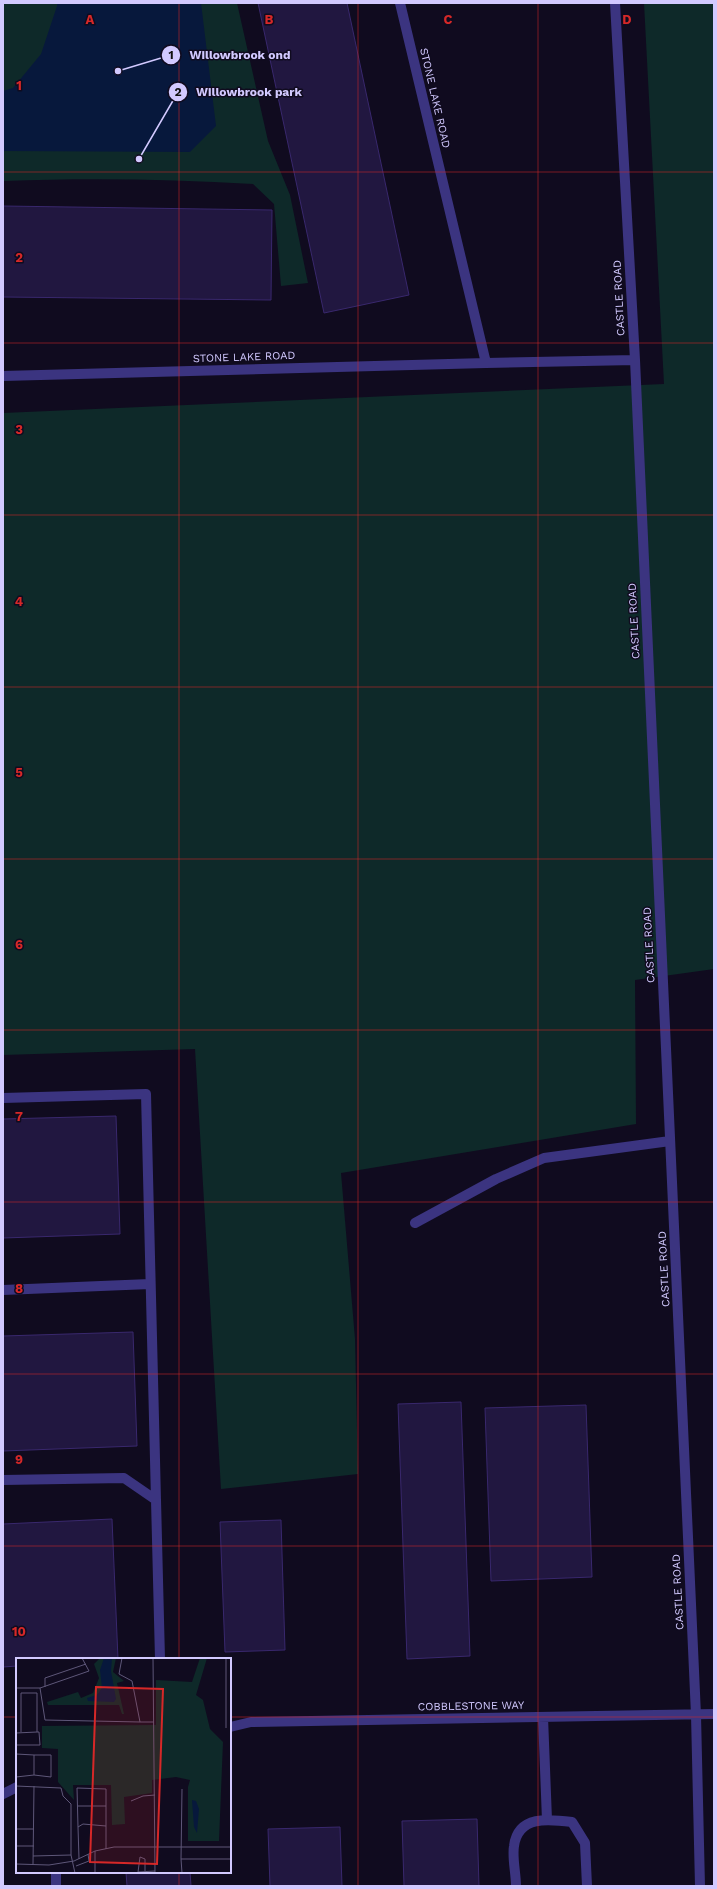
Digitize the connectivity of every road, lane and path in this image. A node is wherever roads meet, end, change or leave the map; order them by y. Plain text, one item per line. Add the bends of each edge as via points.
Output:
1 (400, 3) edge
2 (615, 3) edge
3 (635, 360) junction
4 (486, 363) junction
5 (3, 376) edge
6 (3, 1098) edge
7 (670, 1141) junction
8 (415, 1223) dead end
9 (150, 1284) junction
10 (3, 1290) edge
11 (3, 1480) edge
12 (156, 1500) junction
13 (160, 1658) edge
14 (714, 1714) edge
15 (696, 1715) junction
16 (543, 1717) junction
17 (231, 1727) edge
18 (16, 1788) edge
19 (3, 1794) edge
20 (547, 1820) junction
21 (56, 1873) edge
22 (56, 1886) edge
23 (516, 1886) edge
24 (587, 1886) edge
25 (700, 1886) edge

1 - 4 street, STONE LAKE ROAD
2 - 3 street, CASTLE ROAD
3 - 4 street, STONE LAKE ROAD
3 - 7 street, CASTLE ROAD
4 - 5 street, STONE LAKE ROAD
6 - 9 street via 146,1094
7 - 8 street via 544,1158 496,1179
7 - 15 street, CASTLE ROAD
9 - 10 street
9 - 12 street
11 - 12 street via 124,1478
12 - 13 street
14 - 15 street, COBBLESTONE WAY
15 - 16 street, COBBLESTONE WAY
15 - 25 street, CASTLE ROAD
16 - 17 street, COBBLESTONE WAY via 251,1722
16 - 20 street
18 - 19 street
20 - 23 street via 532,1821 519,1831 514,1845
20 - 24 street via 572,1822 585,1843
21 - 22 street

